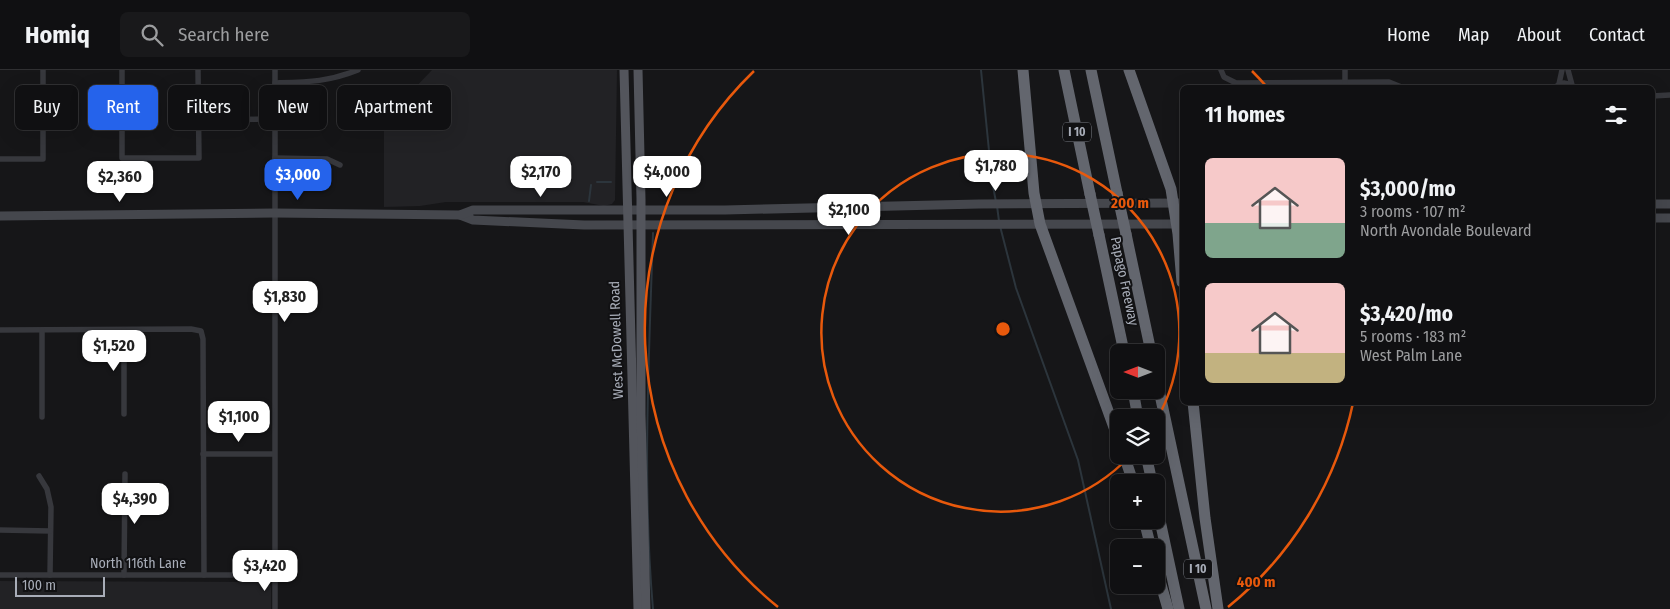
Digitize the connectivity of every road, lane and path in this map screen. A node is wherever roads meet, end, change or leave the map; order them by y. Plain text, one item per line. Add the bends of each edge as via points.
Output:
1 (43, 70) edge
2 (122, 70) edge
3 (198, 70) edge
4 (275, 70) edge
5 (358, 70) edge
6 (624, 70) edge
7 (638, 70) edge
8 (1023, 70) edge
9 (1064, 70) edge
10 (1091, 70) edge
11 (1129, 70) edge
12 (1221, 70) edge
13 (1345, 70) edge
14 (1562, 70) edge
15 (1568, 70) edge
16 (275, 83) joint
17 (198, 85) edge
18 (1269, 85) edge
19 (1345, 85) edge
20 (1396, 85) edge
21 (1557, 85) edge
22 (1573, 85) edge
23 (1670, 95) edge
24 (1655, 96) edge
25 (198, 130) edge
26 (275, 130) edge
27 (275, 158) junction
28 (0, 159) edge
29 (340, 165) dead end
30 (1037, 203) junction
31 (1178, 203) edge
32 (1655, 204) edge
33 (1670, 204) edge
34 (813, 208) junction
35 (627, 210) junction
36 (641, 210) junction
37 (275, 213) junction
38 (460, 215) junction
39 (0, 216) edge
40 (1655, 218) edge
41 (1670, 218) edge
42 (1179, 223) edge
43 (812, 224) junction
44 (1040, 224) junction
45 (627, 225) junction
46 (641, 225) junction
47 (1180, 243) edge
48 (0, 330) edge
49 (42, 330) junction
50 (124, 330) junction
51 (1122, 344) edge
52 (1149, 344) edge
53 (1161, 399) edge
54 (1193, 405) edge
55 (124, 414) dead end
56 (1110, 416) edge
57 (42, 417) dead end
58 (204, 454) junction
59 (274, 454) junction
60 (125, 474) dead end
61 (39, 476) dead end
62 (1162, 529) edge
63 (0, 530) edge
64 (50, 531) junction
65 (0, 575) edge
66 (50, 575) junction
67 (124, 575) junction
68 (204, 575) junction
69 (275, 576) junction
70 (1164, 594) edge
71 (275, 609) edge
72 (638, 609) edge
73 (646, 609) edge
74 (1168, 609) edge
75 (1179, 609) edge
76 (1206, 609) edge
77 (1218, 609) edge

1 - 28 street via 43,159
2 - 25 street via 122,158 199,158
3 - 17 street
4 - 16 street
5 - 16 street via 339,78
6 - 35 main road, West McDowell Road
7 - 36 main road, West McDowell Road
8 - 30 highway
9 - 51 highway, Papago Freeway / I 10, bridge
10 - 52 highway, Papago Freeway / I 10, bridge
11 - 31 highway
12 - 18 street via 1224,77 1236,83
13 - 19 street
14 - 21 street
15 - 22 street
18 - 19 street
19 - 20 street via 1388,82
23 - 24 street
26 - 27 street
27 - 29 street via 328,159
27 - 37 street
30 - 31 main road
30 - 34 main road
30 - 44 highway
31 - 42 highway
32 - 33 main road
34 - 36 main road
34 - 43 main road
35 - 36 main road
35 - 38 main road via 474,210
35 - 45 main road, West McDowell Road
36 - 46 main road, West McDowell Road
37 - 38 main road
37 - 39 main road
37 - 59 street
38 - 45 main road via 473,220
40 - 41 main road
42 - 44 main road
42 - 47 highway
43 - 44 main road
43 - 46 main road
44 - 56 highway
45 - 46 main road
45 - 72 main road, West McDowell Road
46 - 73 main road, West McDowell Road
48 - 49 street
49 - 50 street
49 - 57 street
50 - 55 street
50 - 58 street via 201,331
53 - 76 highway, I 10
54 - 77 highway
58 - 59 street
58 - 68 street
59 - 69 street
60 - 67 street
61 - 64 street via 47,489 51,507
62 - 75 highway, I 10
63 - 64 street
64 - 66 street
65 - 66 street, North 116th Lane
66 - 67 street, North 116th Lane
67 - 68 street, North 116th Lane
68 - 69 street, North 116th Lane
69 - 71 street
70 - 74 highway

